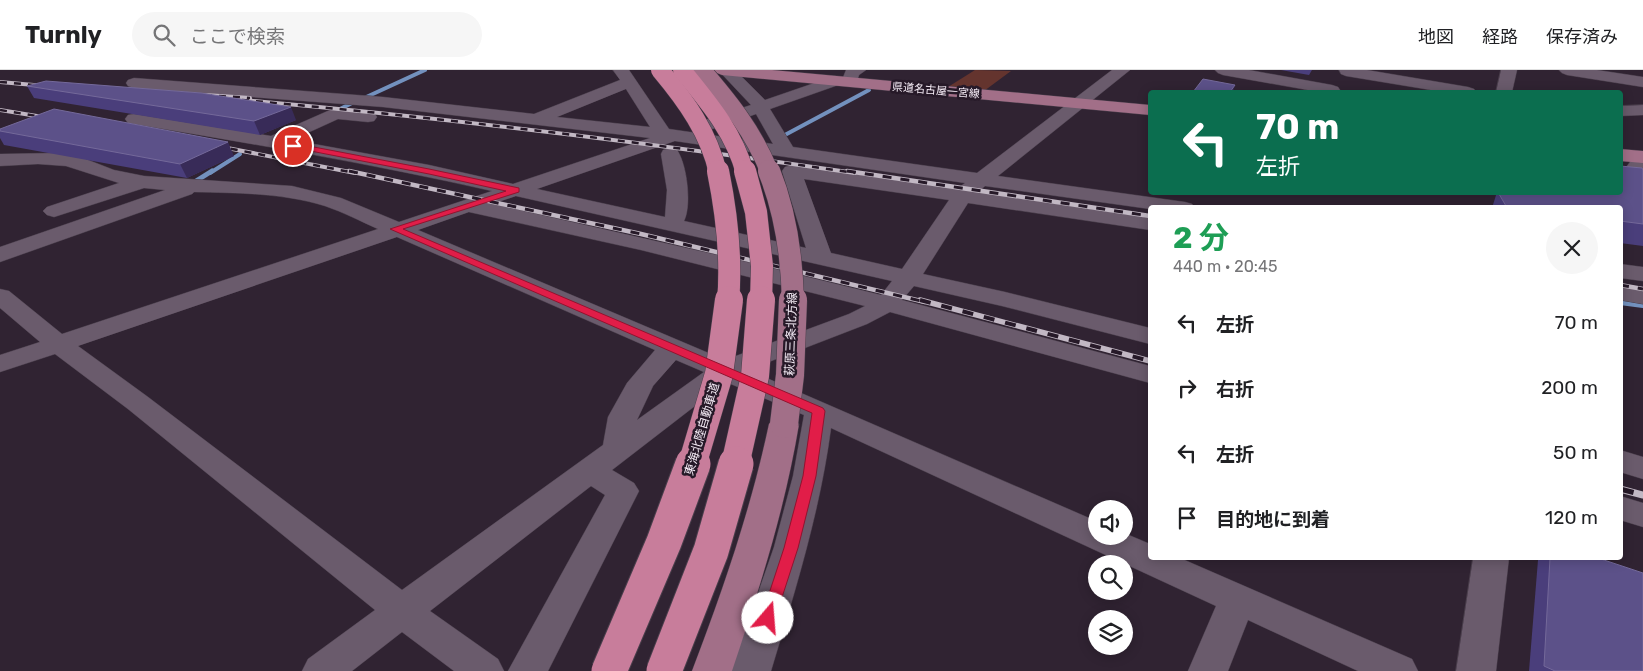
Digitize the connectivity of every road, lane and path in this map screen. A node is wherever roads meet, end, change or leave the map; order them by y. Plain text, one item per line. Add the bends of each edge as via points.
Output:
1 (179, 70) edge
2 (660, 70) edge
3 (682, 70) edge
4 (702, 70) edge
5 (724, 70) edge
6 (1122, 70) edge
7 (1222, 70) edge
8 (1508, 70) edge
9 (1567, 70) edge
10 (1346, 71) edge
11 (849, 75) edge
12 (625, 76) edge
13 (1643, 82) edge
14 (1332, 90) dead end
15 (1456, 90) edge
16 (1504, 90) edge
17 (1078, 104) junction
18 (760, 108) junction
19 (1148, 110) edge
20 (1643, 110) edge
21 (1623, 111) edge
22 (134, 119) edge
23 (535, 119) junction
24 (273, 142) junction
25 (638, 148) junction
26 (679, 148) junction
27 (1623, 157) edge
28 (0, 160) edge
29 (789, 162) junction
30 (1641, 166) edge
31 (980, 180) junction
32 (143, 181) junction
33 (198, 185) junction
34 (516, 190) junction
35 (962, 196) junction
36 (1163, 205) edge
37 (470, 206) junction
38 (54, 211) dead end
39 (106, 218) junction
40 (1148, 224) edge
41 (672, 225) junction
42 (127, 229) dead end
43 (394, 229) junction
44 (0, 255) edge
45 (821, 258) junction
46 (1623, 271) edge
47 (1643, 274) edge
48 (908, 278) junction
49 (1623, 294) edge
50 (0, 296) edge
51 (1643, 297) edge
52 (885, 304) junction
53 (1148, 335) edge
54 (57, 343) junction
55 (672, 348) junction
56 (0, 364) edge
57 (724, 370) junction
58 (1148, 373) edge
59 (819, 411) junction
60 (618, 450) junction
61 (1623, 462) edge
62 (1643, 468) edge
63 (589, 471) junction
64 (1623, 509) edge
65 (1643, 515) edge
66 (1148, 560) edge
67 (1149, 560) edge
68 (1491, 560) edge
69 (1237, 600) junction
70 (402, 611) junction
71 (322, 671) edge
72 (484, 671) edge
73 (528, 671) edge
74 (609, 671) edge
75 (664, 671) edge
76 (712, 671) edge
77 (751, 671) edge
78 (1208, 671) edge
79 (1398, 671) edge
80 (1476, 671) edge

1 - 23 street via 134,83 373,101
2 - 74 highway, 東海北陸自動車道, bridge via 695,116 718,169 731,247 729,300 721,362 701,441 665,543
3 - 75 highway, bridge via 716,112 746,169 761,252 763,302 757,363 741,445 712,550
4 - 76 main road, 萩原三条北方線, bridge via 730,101 754,138 778,192 787,227 793,298 792,340 779,455 760,526
5 - 11 main road, 県道名古屋一宮線
5 - 18 street via 748,90
6 - 17 street
7 - 14 street
8 - 16 street
9 - 13 street
10 - 15 street
11 - 17 main road, 県道名古屋一宮線
11 - 18 street
12 - 23 street
12 - 26 street
17 - 19 main road, 県道名古屋一宮線
17 - 31 street
18 - 26 street
18 - 29 street
20 - 21 street
22 - 24 street
23 - 26 street
24 - 25 street via 336,114
24 - 34 street
25 - 26 street
25 - 34 street
26 - 29 street
26 - 29 street
26 - 41 street via 677,218
27 - 30 main road
28 - 32 street via 51,158
29 - 31 street via 836,156
29 - 35 street
29 - 45 street
31 - 35 street
31 - 36 street
32 - 33 street
32 - 38 street
33 - 39 street
33 - 43 street via 312,195
34 - 37 street
34 - 41 street
35 - 40 street
35 - 48 street
37 - 43 street
37 - 52 street
39 - 42 street
39 - 44 street
41 - 45 street
43 - 54 street
43 - 55 street
45 - 48 street
46 - 47 street
48 - 52 street
48 - 53 street
49 - 51 street
50 - 54 street
52 - 57 street via 858,320
52 - 58 street
54 - 56 street
54 - 70 street
55 - 57 street
55 - 60 street via 641,383 624,417
57 - 59 street
57 - 60 street
59 - 66 street
59 - 77 street via 810,476 791,548
60 - 63 street
61 - 62 street
63 - 70 street
63 - 73 street via 623,491
64 - 65 street
67 - 69 street
68 - 80 street
69 - 78 street
69 - 79 street
70 - 71 street
70 - 72 street

